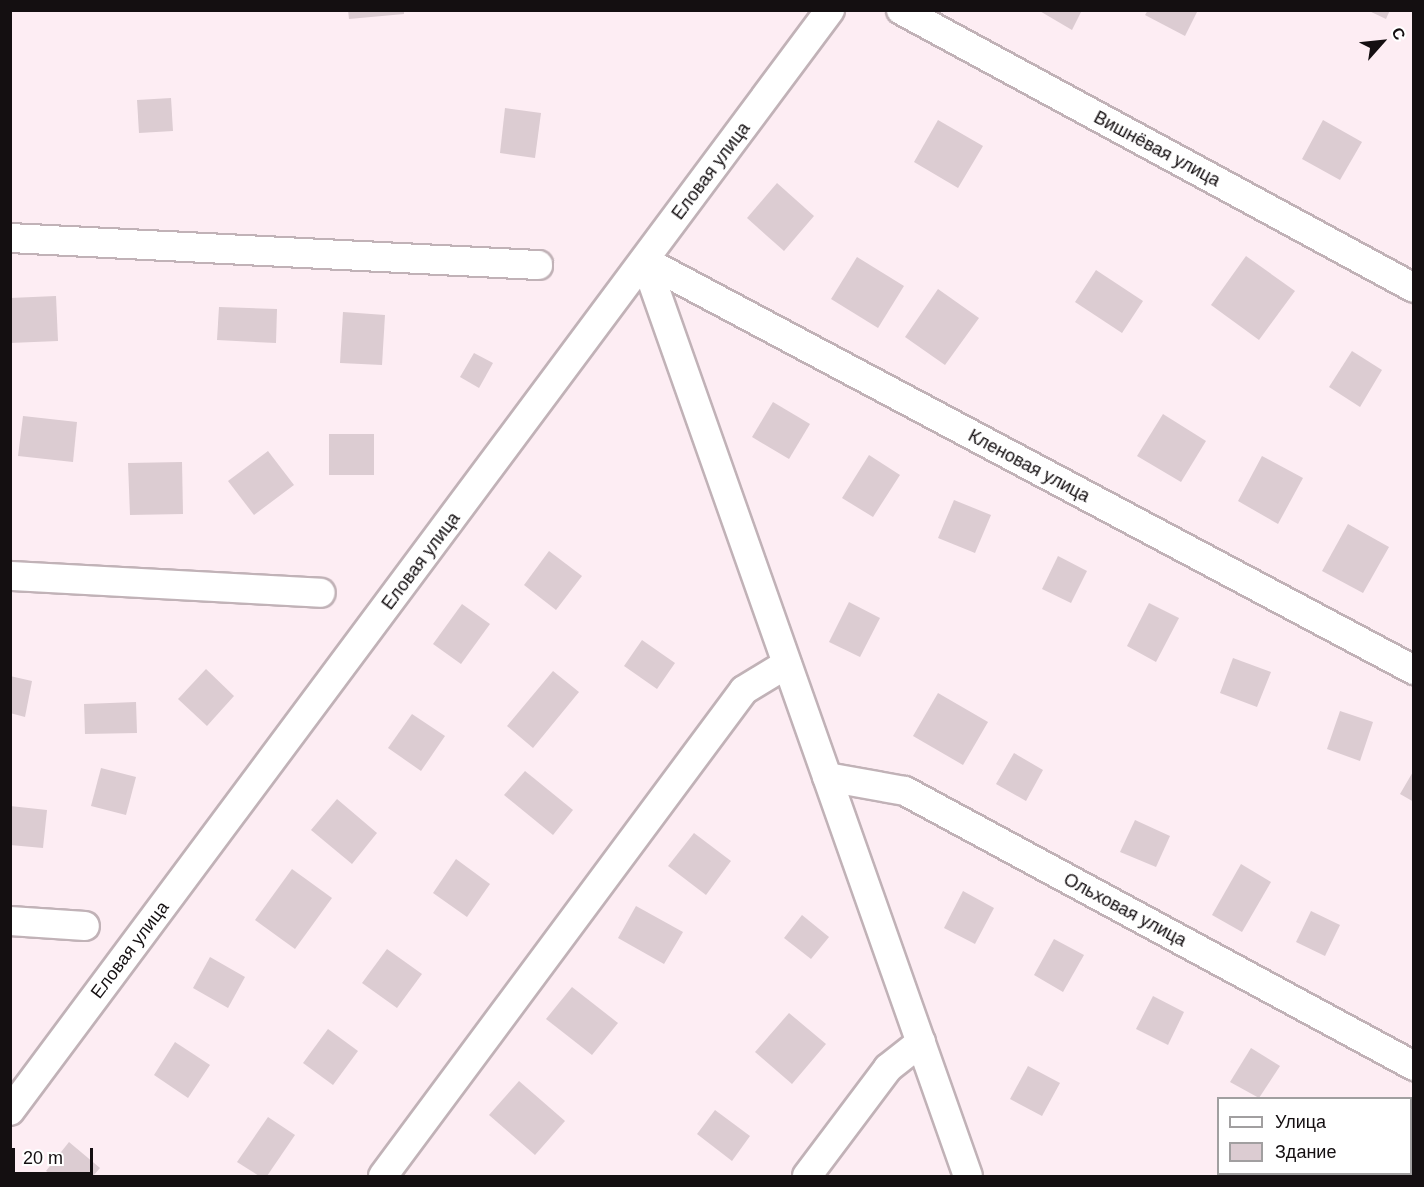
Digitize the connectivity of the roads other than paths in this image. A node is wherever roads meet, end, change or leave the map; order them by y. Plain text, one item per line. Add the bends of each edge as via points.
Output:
1 (830, 10) edge
2 (901, 10) edge
3 (10, 238) edge
4 (645, 261) junction
5 (538, 265) dead end
6 (1413, 288) edge
7 (10, 576) edge
8 (321, 593) dead end
9 (787, 664) junction
10 (1413, 670) edge
11 (827, 777) junction
12 (10, 921) edge
13 (85, 926) dead end
14 (921, 1042) junction
15 (1413, 1066) edge
16 (10, 1111) edge
17 (383, 1176) edge
18 (807, 1176) edge
19 (968, 1176) edge

1 - 4 street, Еловая улица
2 - 6 street, Вишнёвая улица
3 - 5 street
4 - 9 street
4 - 10 street, Кленовая улица
4 - 16 street, Еловая улица
7 - 8 street
9 - 11 street
9 - 17 street via 744,690
11 - 14 street
11 - 15 street, Ольховая улица via 905,791
12 - 13 street
14 - 18 street via 888,1068
14 - 19 street

